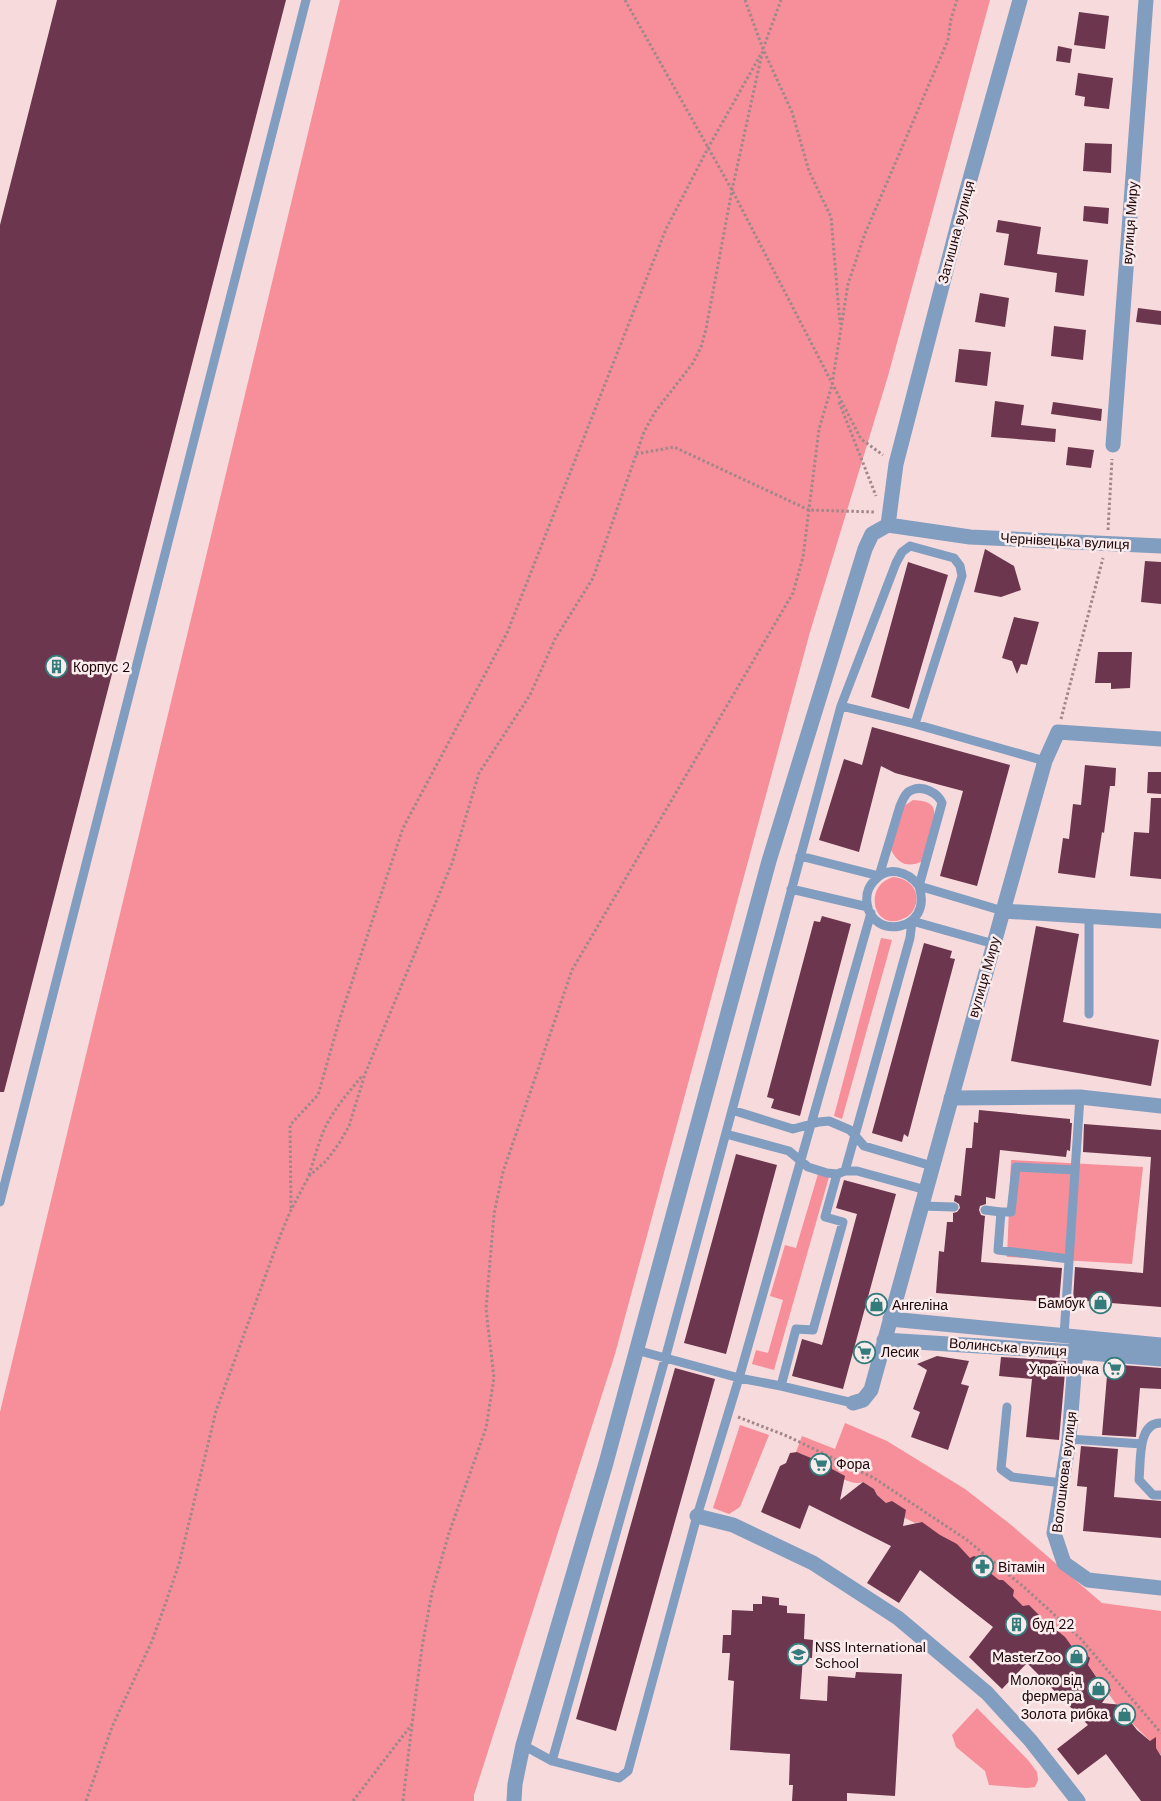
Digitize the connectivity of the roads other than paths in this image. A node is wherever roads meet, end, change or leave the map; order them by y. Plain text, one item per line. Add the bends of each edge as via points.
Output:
1 (306, 0) edge
2 (1020, 0) edge
3 (1146, 0) edge
4 (1113, 445) road end
5 (885, 518) junction
6 (1161, 546) edge
7 (841, 706) junction
8 (915, 724) junction
9 (1161, 739) edge
10 (1045, 761) junction
11 (800, 856) junction
12 (879, 876) junction
13 (920, 886) junction
14 (791, 888) junction
15 (869, 910) junction
16 (1003, 910) junction
17 (1089, 917) junction
18 (912, 921) junction
19 (1161, 921) edge
20 (994, 944) junction
21 (1089, 1014) dead end
22 (1080, 1097) junction
23 (951, 1098) junction
24 (1161, 1106) edge
25 (732, 1110) junction
26 (810, 1125) junction
27 (726, 1134) junction
28 (855, 1135) junction
29 (801, 1160) junction
30 (932, 1166) junction
31 (1075, 1170) junction
32 (841, 1172) junction
33 (926, 1190) junction
34 (0, 1202) edge
35 (921, 1206) junction
36 (954, 1207) dead end
37 (985, 1210) dead end
38 (1001, 1212) junction
39 (1069, 1259) junction
40 (890, 1319) junction
41 (884, 1340) junction
42 (1072, 1341) junction
43 (1161, 1345) edge
44 (636, 1350) junction
45 (665, 1359) junction
46 (1161, 1359) edge
47 (739, 1378) junction
48 (781, 1386) junction
49 (853, 1403) joint
50 (1007, 1408) dead end
51 (1161, 1423) edge
52 (1069, 1439) junction
53 (1142, 1444) junction
54 (1062, 1483) junction
55 (1161, 1495) edge
56 (697, 1516) junction
57 (1161, 1588) edge
58 (523, 1745) junction
59 (552, 1761) junction
60 (514, 1801) edge
61 (1078, 1801) edge

1 - 34 lane
2 - 5 street, Затишна вулиця via 896,464
3 - 4 street, вулиця Миру
5 - 6 street, Чернівецька вулиця via 970,536
5 - 44 street via 872,534 865,550 772,851
7 - 8 lane
7 - 8 lane via 896,563 910,546 954,558 962,576
7 - 11 lane
8 - 10 lane
9 - 10 street, вулиця Миру via 1058,732
10 - 16 street, вулиця Миру
11 - 12 lane
11 - 14 lane
12 - 13 lane via 896,871 914,878
12 - 13 lane via 905,795 912,790 932,791 942,803
12 - 15 lane via 868,890
13 - 16 lane
13 - 18 lane via 922,905
14 - 15 lane
14 - 25 lane
15 - 18 lane via 877,921 885,925 903,926
15 - 26 lane
16 - 17 street
16 - 20 street, вулиця Миру
17 - 19 street
17 - 21 lane
18 - 20 lane
18 - 28 lane
20 - 23 street, вулиця Миру
22 - 23 street
22 - 24 street
22 - 31 lane
23 - 30 street, вулиця Миру
25 - 26 lane via 793,1129
25 - 27 lane
26 - 28 lane via 829,1122 841,1125
26 - 29 lane
27 - 29 lane via 789,1150
27 - 45 lane
28 - 30 lane via 864,1146
28 - 32 lane
29 - 32 lane via 816,1170
29 - 47 lane
30 - 33 street, вулиця Миру
31 - 38 lane via 1016,1167 1011,1212
31 - 39 lane
32 - 33 lane via 857,1171
32 - 48 lane via 825,1217 843,1222 813,1330 796,1329
33 - 35 street, вулиця Миру
35 - 36 lane
35 - 40 street, вулиця Миру
37 - 38 lane
38 - 39 lane via 998,1250
39 - 42 lane
40 - 41 street, вулиця Миру
40 - 42 street, Волинська вулиця
41 - 42 street, Волинська вулиця
41 - 49 street, вулиця Миру via 871,1390 863,1400
42 - 43 street, Волинська вулиця
42 - 46 street, Волинська вулиця
42 - 52 street, Волошкова вулиця
44 - 45 lane
44 - 58 street
45 - 47 lane
45 - 59 lane
47 - 48 lane
47 - 56 lane
48 - 49 lane
50 - 54 lane via 1001,1469 1012,1477
51 - 53 lane via 1147,1428
52 - 53 lane
52 - 54 street, Волошкова вулиця
53 - 55 lane via 1139,1480 1153,1494
54 - 57 street, Волошкова вулиця via 1054,1533 1064,1563 1088,1580
56 - 59 lane via 628,1771 619,1778
56 - 61 street via 733,1525 813,1563 898,1618 987,1693 1032,1741
58 - 59 lane
58 - 60 street

